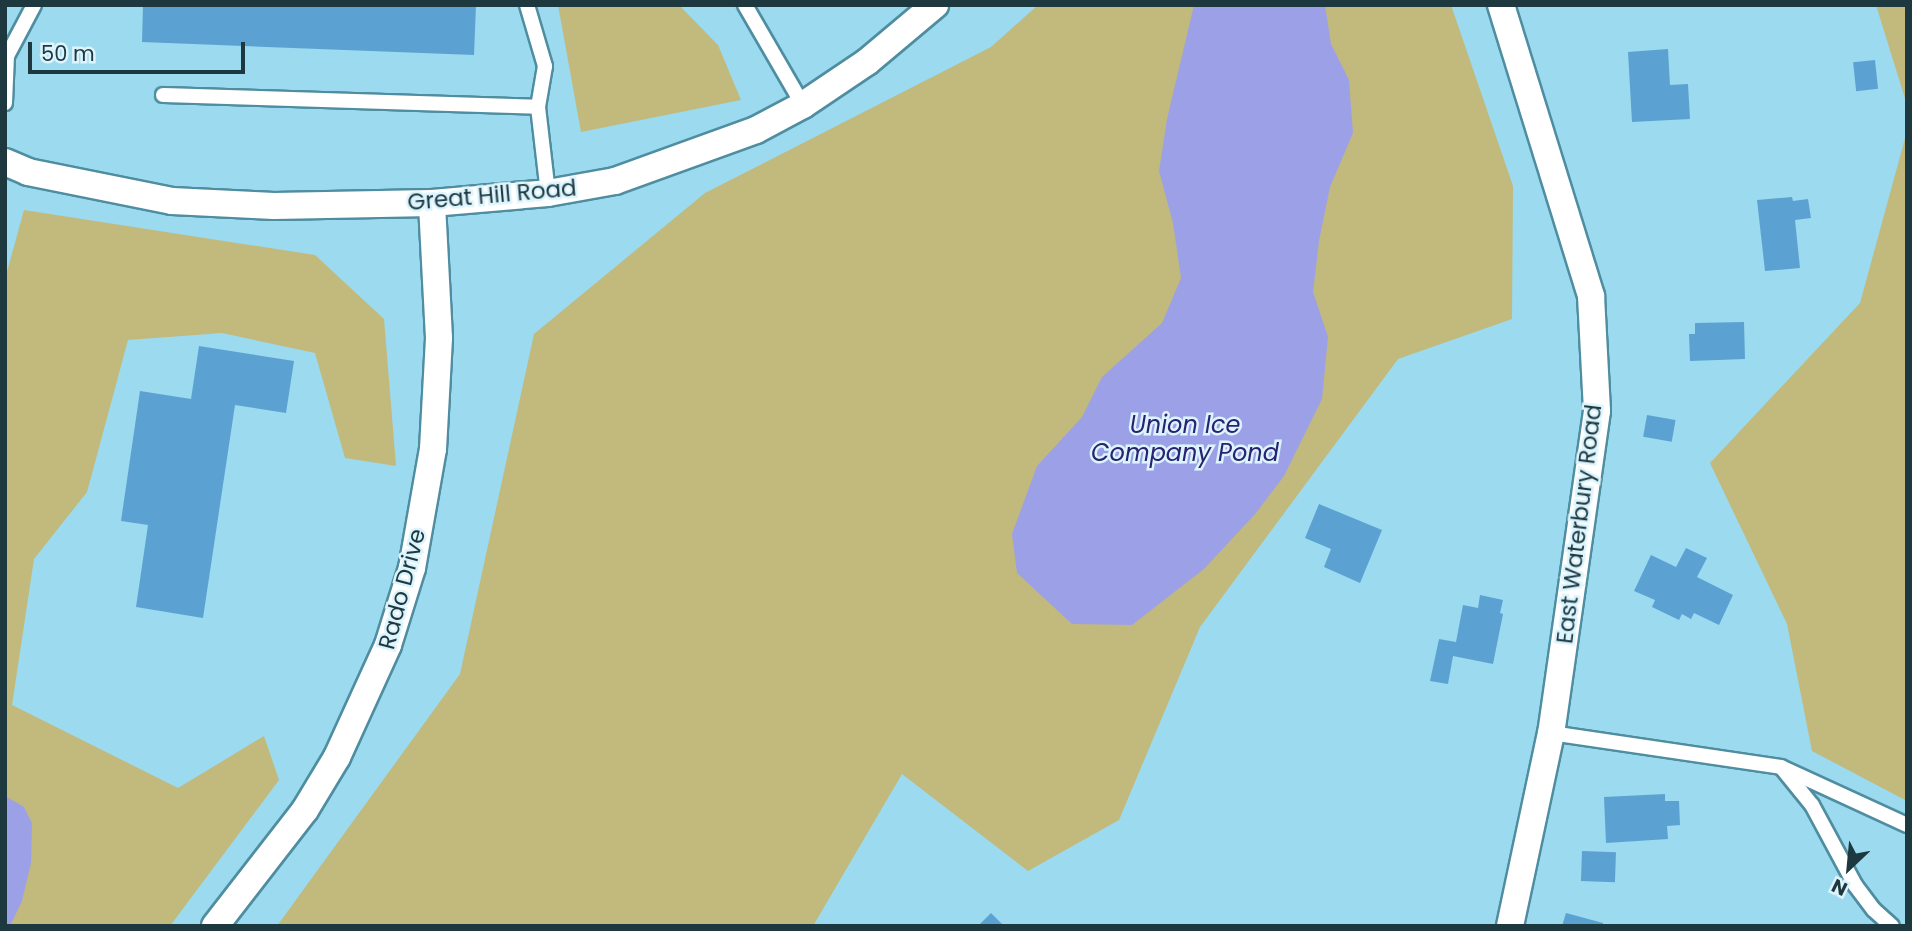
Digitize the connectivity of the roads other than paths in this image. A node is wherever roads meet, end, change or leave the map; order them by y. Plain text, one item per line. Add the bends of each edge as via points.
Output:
1 (34, 5) edge
2 (527, 5) edge
3 (745, 5) edge
4 (935, 5) edge
5 (1501, 5) edge
6 (6, 56) edge
7 (163, 95) dead end
8 (5, 103) edge
9 (803, 105) junction
10 (538, 107) junction
11 (5, 162) edge
12 (548, 193) junction
13 (432, 204) junction
14 (1551, 733) junction
15 (1781, 767) junction
16 (1907, 825) edge
17 (215, 926) edge
18 (1510, 926) edge
19 (1892, 926) edge

1 - 6 lane
2 - 10 lane via 545,66
3 - 9 lane
4 - 9 street, Great Hill Road via 867,62
5 - 14 street, East Waterbury Road via 1591,296 1597,411
6 - 8 lane
7 - 10 lane
9 - 12 street, Great Hill Road via 756,130 615,181
10 - 12 lane
11 - 13 street, Great Hill Road via 28,172 172,201 274,206
12 - 13 street, Great Hill Road
13 - 17 street, Rado Drive via 439,338 433,449 412,568 388,645 337,757 305,810
14 - 15 lane
14 - 18 street, East Waterbury Road
15 - 16 lane
15 - 19 lane via 1812,805 1855,885

